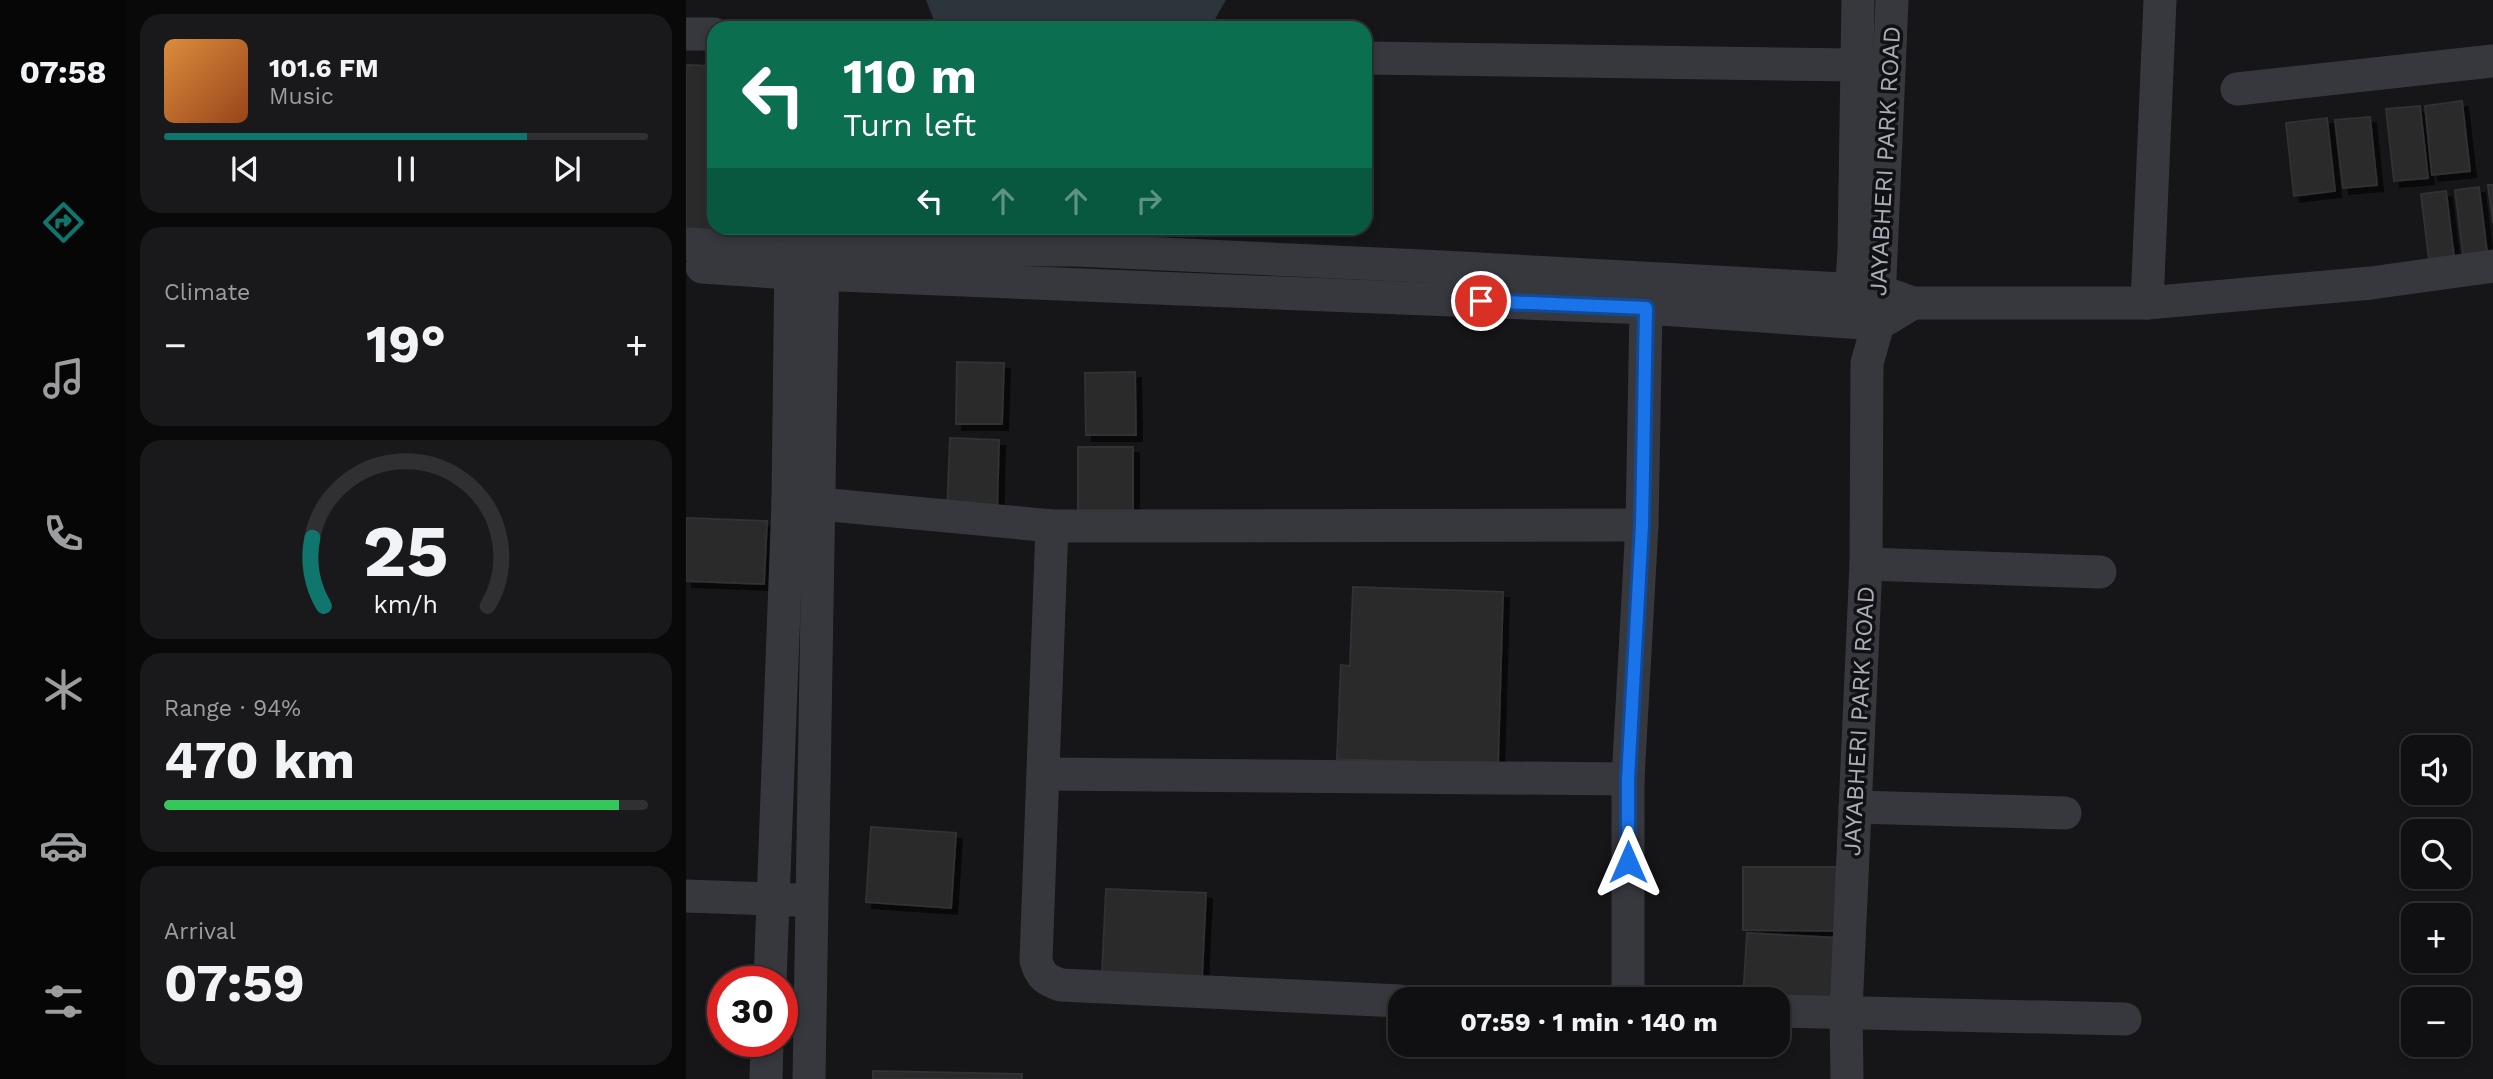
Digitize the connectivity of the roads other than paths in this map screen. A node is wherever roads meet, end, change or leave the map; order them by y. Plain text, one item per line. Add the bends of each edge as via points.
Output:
1 (1858, 0) edge
2 (1892, 0) edge
3 (2160, 0) edge
4 (686, 33) edge
5 (707, 34) edge
6 (1372, 58) edge
7 (2493, 61) edge
8 (1855, 65) junction
9 (2237, 89) dead end
10 (686, 244) edge
11 (806, 261) junction
12 (686, 266) edge
13 (2493, 266) edge
14 (1865, 290) junction
15 (1913, 303) junction
16 (2147, 303) junction
17 (1646, 308) junction
18 (1863, 323) junction
19 (802, 502) junction
20 (1642, 525) junction
21 (1052, 526) junction
22 (1866, 564) junction
23 (2099, 572) dead end
24 (1044, 774) junction
25 (1628, 779) junction
26 (1855, 807) junction
27 (2065, 813) dead end
28 (686, 896) edge
29 (773, 899) junction
30 (812, 900) junction
31 (770, 966) edge
32 (1628, 987) edge
33 (1388, 1000) edge
34 (1790, 1011) edge
35 (1846, 1011) junction
36 (2124, 1019) dead end
37 (767, 1057) edge
38 (766, 1079) edge
39 (809, 1079) edge
40 (1847, 1079) edge

1 - 8 street, JAYABHERI PARK ROAD
2 - 14 street, JAYABHERI PARK ROAD
3 - 16 street
4 - 5 street
6 - 8 street
7 - 9 street
8 - 14 street, JAYABHERI PARK ROAD via 1854,250
10 - 11 street
11 - 12 street
11 - 14 street via 1077,250
11 - 17 street
11 - 19 street
13 - 16 street via 2371,283
14 - 15 street
14 - 18 street, JAYABHERI PARK ROAD
15 - 16 street
15 - 18 street
17 - 18 street
17 - 20 street
18 - 22 street, JAYABHERI PARK ROAD via 1867,363
19 - 21 street
19 - 29 street
19 - 30 street
20 - 21 street
20 - 25 street
21 - 24 street
22 - 23 street
22 - 26 street, JAYABHERI PARK ROAD
24 - 25 street
24 - 33 street via 1036,960 1044,979 1061,985
25 - 32 street
26 - 27 street
26 - 35 street, JAYABHERI PARK ROAD
28 - 29 street
29 - 30 street
29 - 31 street
30 - 39 street
34 - 35 street
35 - 36 street
35 - 40 street, JAYABHERI PARK ROAD
37 - 38 street

